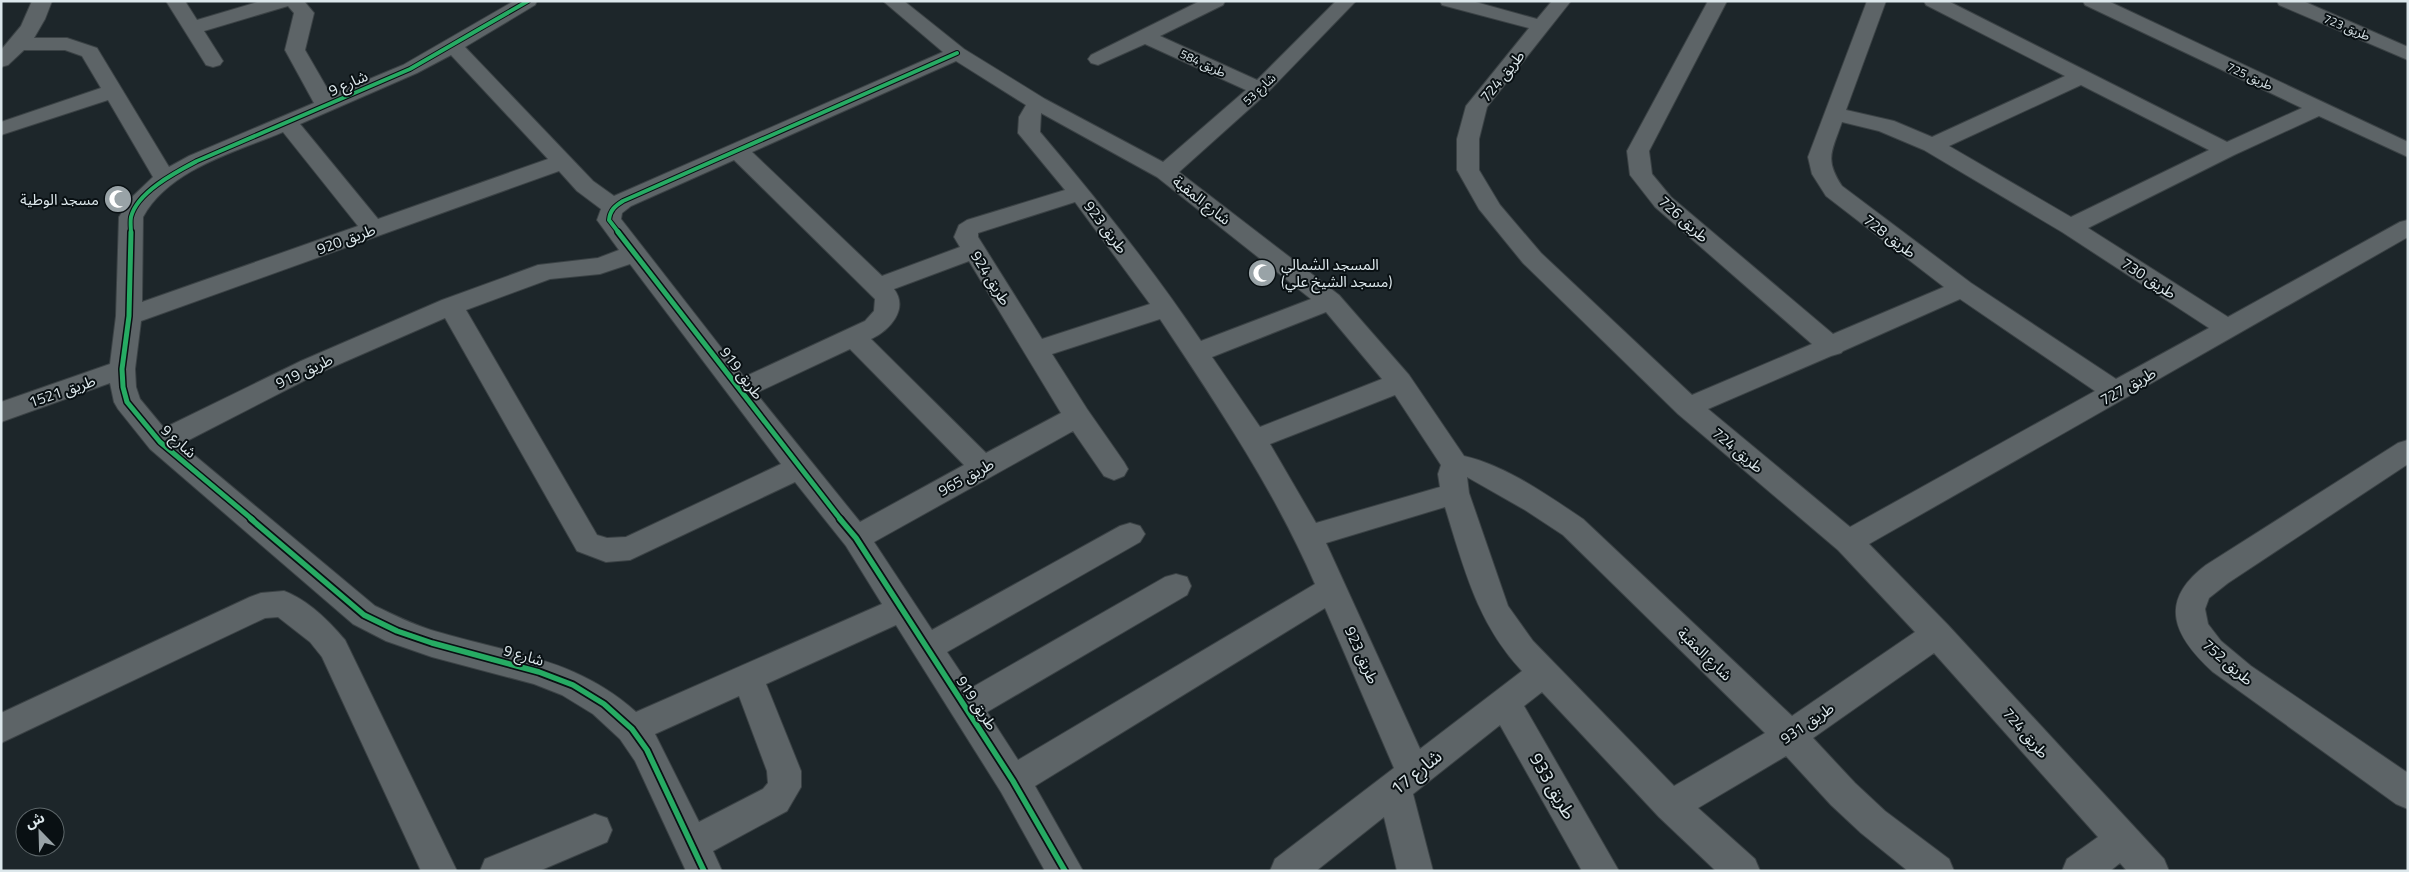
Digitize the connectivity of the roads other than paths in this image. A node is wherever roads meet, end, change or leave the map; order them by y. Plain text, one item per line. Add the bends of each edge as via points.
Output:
1 (42, 1) edge
2 (176, 1) edge
3 (283, 1) edge
4 (294, 1) edge
5 (528, 1) edge
6 (892, 1) edge
7 (1216, 1) edge
8 (1347, 1) edge
9 (1449, 1) edge
10 (1562, 1) edge
11 (1718, 1) edge
12 (1877, 1) edge
13 (1933, 1) edge
14 (2092, 1) edge
15 (2286, 1) edge
16 (1543, 26) junction
17 (190, 28) junction
18 (1146, 37) junction
19 (20, 44) junction
20 (453, 46) junction
21 (957, 54) junction
22 (2408, 54) edge
23 (1098, 59) dead end
24 (1, 61) edge
25 (213, 61) dead end
26 (2083, 76) junction
27 (1260, 90) junction
28 (113, 91) junction
29 (1038, 103) junction
30 (327, 106) junction
31 (2318, 109) junction
32 (1835, 114) junction
33 (287, 122) junction
34 (1, 129) edge
35 (1932, 144) junction
36 (737, 150) junction
37 (2226, 150) junction
38 (2408, 150) edge
39 (562, 162) junction
40 (1165, 172) junction
41 (165, 179) junction
42 (1080, 193) junction
43 (614, 207) junction
44 (2070, 227) junction
45 (2408, 228) edge
46 (373, 229) junction
47 (634, 251) junction
48 (974, 251) junction
49 (878, 286) junction
50 (1962, 290) junction
51 (1330, 301) junction
52 (451, 306) junction
53 (1166, 308) junction
54 (129, 316) junction
55 (2229, 329) junction
56 (854, 337) junction
57 (1832, 346) junction
58 (1036, 350) junction
59 (1196, 353) junction
60 (122, 369) junction
61 (1400, 382) junction
62 (740, 390) junction
63 (2116, 392) junction
64 (1688, 407) junction
65 (1, 412) edge
66 (1077, 416) junction
67 (1254, 440) junction
68 (160, 442) junction
69 (2408, 450) edge
70 (983, 467) junction
71 (799, 468) junction
72 (1114, 469) dead end
73 (1455, 478) junction
74 (1130, 534) dead end
75 (1310, 537) junction
76 (856, 538) junction
77 (1848, 542) junction
78 (1176, 586) dead end
79 (1332, 589) junction
80 (902, 609) junction
81 (1938, 634) junction
82 (927, 648) junction
83 (1544, 672) junction
84 (748, 678) junction
85 (1504, 701) junction
86 (965, 708) junction
87 (632, 729) junction
88 (1, 730) edge
89 (1790, 736) junction
90 (1013, 781) junction
91 (1404, 782) junction
92 (2408, 793) edge
93 (1672, 806) junction
94 (595, 830) dead end
95 (2122, 841) junction
96 (698, 857) edge
97 (438, 871) edge
98 (498, 871) edge
99 (1065, 871) edge
100 (1288, 871) edge
101 (1415, 871) edge
102 (1601, 871) edge
103 (1742, 871) edge
104 (1936, 871) edge
105 (2080, 871) edge
106 (2151, 871) edge

1 - 19 street via 36,19
2 - 17 street
3 - 17 street
4 - 30 street via 304,13 295,41 296,50
5 - 20 street, شارع 9
6 - 21 street, شارع المقبة
7 - 18 street
8 - 27 street, شارع 53
9 - 16 street
10 - 16 street, طريق 724
11 - 57 street, طريق 726 via 1638,151 1641,175 1663,202
12 - 32 street, طريق 728
13 - 26 street
14 - 31 street, طريق 725
15 - 22 street, طريق 723
16 - 64 street, طريق 724 via 1477,106 1468,139 1468,170 1491,209 1532,258
17 - 25 street
18 - 23 street
18 - 27 street, طريق 584
19 - 24 street
19 - 28 street via 50,43 80,47 90,52
20 - 30 street, شارع 9
20 - 39 street
21 - 29 street, شارع المقبة
21 - 36 street
26 - 35 street
26 - 37 street
27 - 40 street, شارع 53
28 - 34 street
28 - 41 street
29 - 40 street, شارع المقبة
29 - 42 street, طريق 923 via 1030,112 1027,122 1029,133
30 - 33 street, شارع 9
31 - 37 street
31 - 38 street, طريق 725
32 - 35 street, طريق 730 via 1886,126
32 - 50 street, طريق 728 via 1820,157 1823,174 1834,191
33 - 41 street, شارع 9 via 197,161
33 - 46 street
35 - 44 street, طريق 730
36 - 43 street
36 - 49 street, طريق 919
37 - 44 street
39 - 43 street via 594,195
39 - 46 street, طريق 920
40 - 51 street, شارع المقبة
41 - 54 street, شارع 9 via 139,203 131,218
42 - 48 street, طريق 924 via 975,225 967,230 966,237
42 - 53 street, طريق 923
43 - 47 street, طريق 919 via 609,220
44 - 55 street, طريق 730
45 - 55 street, طريق 727
46 - 54 street, طريق 920
47 - 52 street, طريق 919 via 600,266 547,271
47 - 62 street, طريق 919
48 - 49 street
48 - 58 street, طريق 924
49 - 56 street, طريق 919 via 887,298 886,313 874,327
50 - 57 street
50 - 63 street, طريق 728
51 - 59 street
51 - 61 street, شارع المقبة
52 - 68 street, طريق 919 via 310,367
52 - 71 street via 587,543 606,550 630,548
53 - 58 street
53 - 59 street, طريق 923
54 - 60 street, شارع 9
55 - 63 street, طريق 727
56 - 62 street, طريق 919
56 - 70 street
57 - 64 street
58 - 66 street, طريق 924
59 - 67 street, طريق 923
60 - 65 street, طريق 1521
60 - 68 street, شارع 9 via 127,402
61 - 67 street
61 - 73 street, شارع المقبة
62 - 71 street, طريق 919
63 - 77 street, طريق 727
64 - 77 street, طريق 724
66 - 70 street, طريق 965
66 - 72 street, طريق 924
67 - 75 street, طريق 923
68 - 87 street, شارع 9 via 322,578 340,598 364,615 409,635 556,677 598,698
69 - 92 street, طريق 752 via 2217,574 2197,589 2189,610 2193,628 2206,647
70 - 76 street, طريق 965
71 - 76 street, طريق 919
73 - 75 street
73 - 83 street, شارع المقبة via 1495,611 1507,631
73 - 89 street, شارع المقبة via 1475,469 1573,527
74 - 82 street
75 - 79 street, طريق 923
76 - 80 street, طريق 919
77 - 81 street, طريق 724
78 - 86 street
79 - 90 street
79 - 91 street, طريق 923
80 - 82 street, طريق 919
80 - 84 street
81 - 89 street, طريق 931
81 - 95 street, طريق 724
82 - 86 street, طريق 919
83 - 85 street, شارع 17
83 - 93 street, شارع المقبة
84 - 87 street
84 - 96 street via 784,771 783,791
85 - 91 street, شارع 17
85 - 102 street, طريق 933
86 - 90 street, طريق 919
87 - 96 street, شارع 9 via 649,753
88 - 97 street via 261,606 284,604 321,633 334,650
89 - 93 street, طريق 931
89 - 104 street, شارع المقبة via 1849,800
90 - 99 street, طريق 919
91 - 100 street, شارع 17
91 - 101 street, طريق 923
93 - 103 street, شارع المقبة
94 - 98 street
95 - 105 street
95 - 106 street, طريق 724

